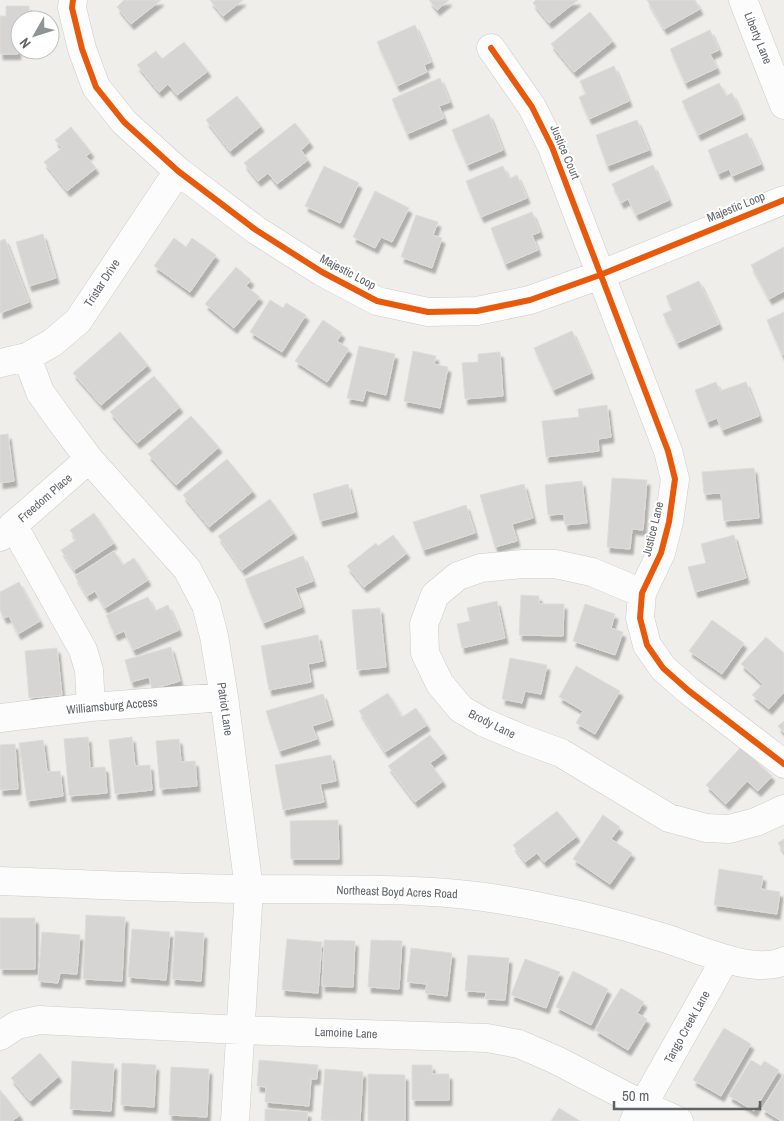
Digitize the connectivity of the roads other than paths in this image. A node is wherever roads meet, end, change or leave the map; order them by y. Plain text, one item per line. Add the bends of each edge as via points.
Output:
1 (73, 0) edge
2 (743, 0) edge
3 (491, 48) dead end
4 (784, 104) edge
5 (178, 171) junction
6 (784, 200) edge
7 (600, 275) junction
8 (28, 357) junction
9 (0, 363) edge
10 (89, 459) junction
11 (6, 531) edge
12 (642, 593) junction
13 (224, 697) junction
14 (92, 707) junction
15 (0, 718) edge
16 (784, 764) edge
17 (784, 809) edge
18 (0, 881) edge
19 (249, 889) junction
20 (725, 959) junction
21 (784, 961) edge
22 (240, 1030) junction
23 (0, 1036) edge
24 (639, 1113) edge
25 (235, 1121) edge
26 (679, 1121) edge

1 - 5 street, Majestic Loop via 82,49 96,87 124,122
2 - 4 street, Liberty Lane
3 - 7 street, Justice Court via 532,107 552,147
5 - 7 street, Majestic Loop via 256,230 322,272 377,300 428,312 477,311 530,300
5 - 8 street, Tristar Drive via 78,321 52,343
6 - 7 street, Majestic Loop
7 - 12 street, Justice Lane via 668,450 675,479 661,553
8 - 9 street, Tristar Drive
8 - 10 street, Patriot Lane via 40,392
10 - 11 street, Freedom Place
10 - 13 street, Patriot Lane via 187,569 206,605
11 - 14 street via 83,650 89,670
12 - 16 street, Justice Lane via 640,618 647,645 663,668
12 - 17 street, Brody Lane via 592,572 555,564 481,568 458,576 435,595 424,624 425,653 440,684 461,709 483,722 561,753 669,818 706,828 729,829 756,822
13 - 14 street, Williamsburg Access
13 - 19 street, Patriot Lane
14 - 15 street, Williamsburg Access
18 - 19 street, Northeast Boyd Acres Road
19 - 20 street, Northeast Boyd Acres Road via 370,890 469,896 602,920
19 - 22 street, Patriot Lane
20 - 21 street, Northeast Boyd Acres Road via 754,965
20 - 24 street, Tango Creek Lane
22 - 23 street, Lamoine Lane via 39,1020 17,1025
22 - 24 street, Lamoine Lane via 487,1038 518,1044 541,1054
22 - 25 street, Patriot Lane
24 - 26 street, Lamoine Lane

